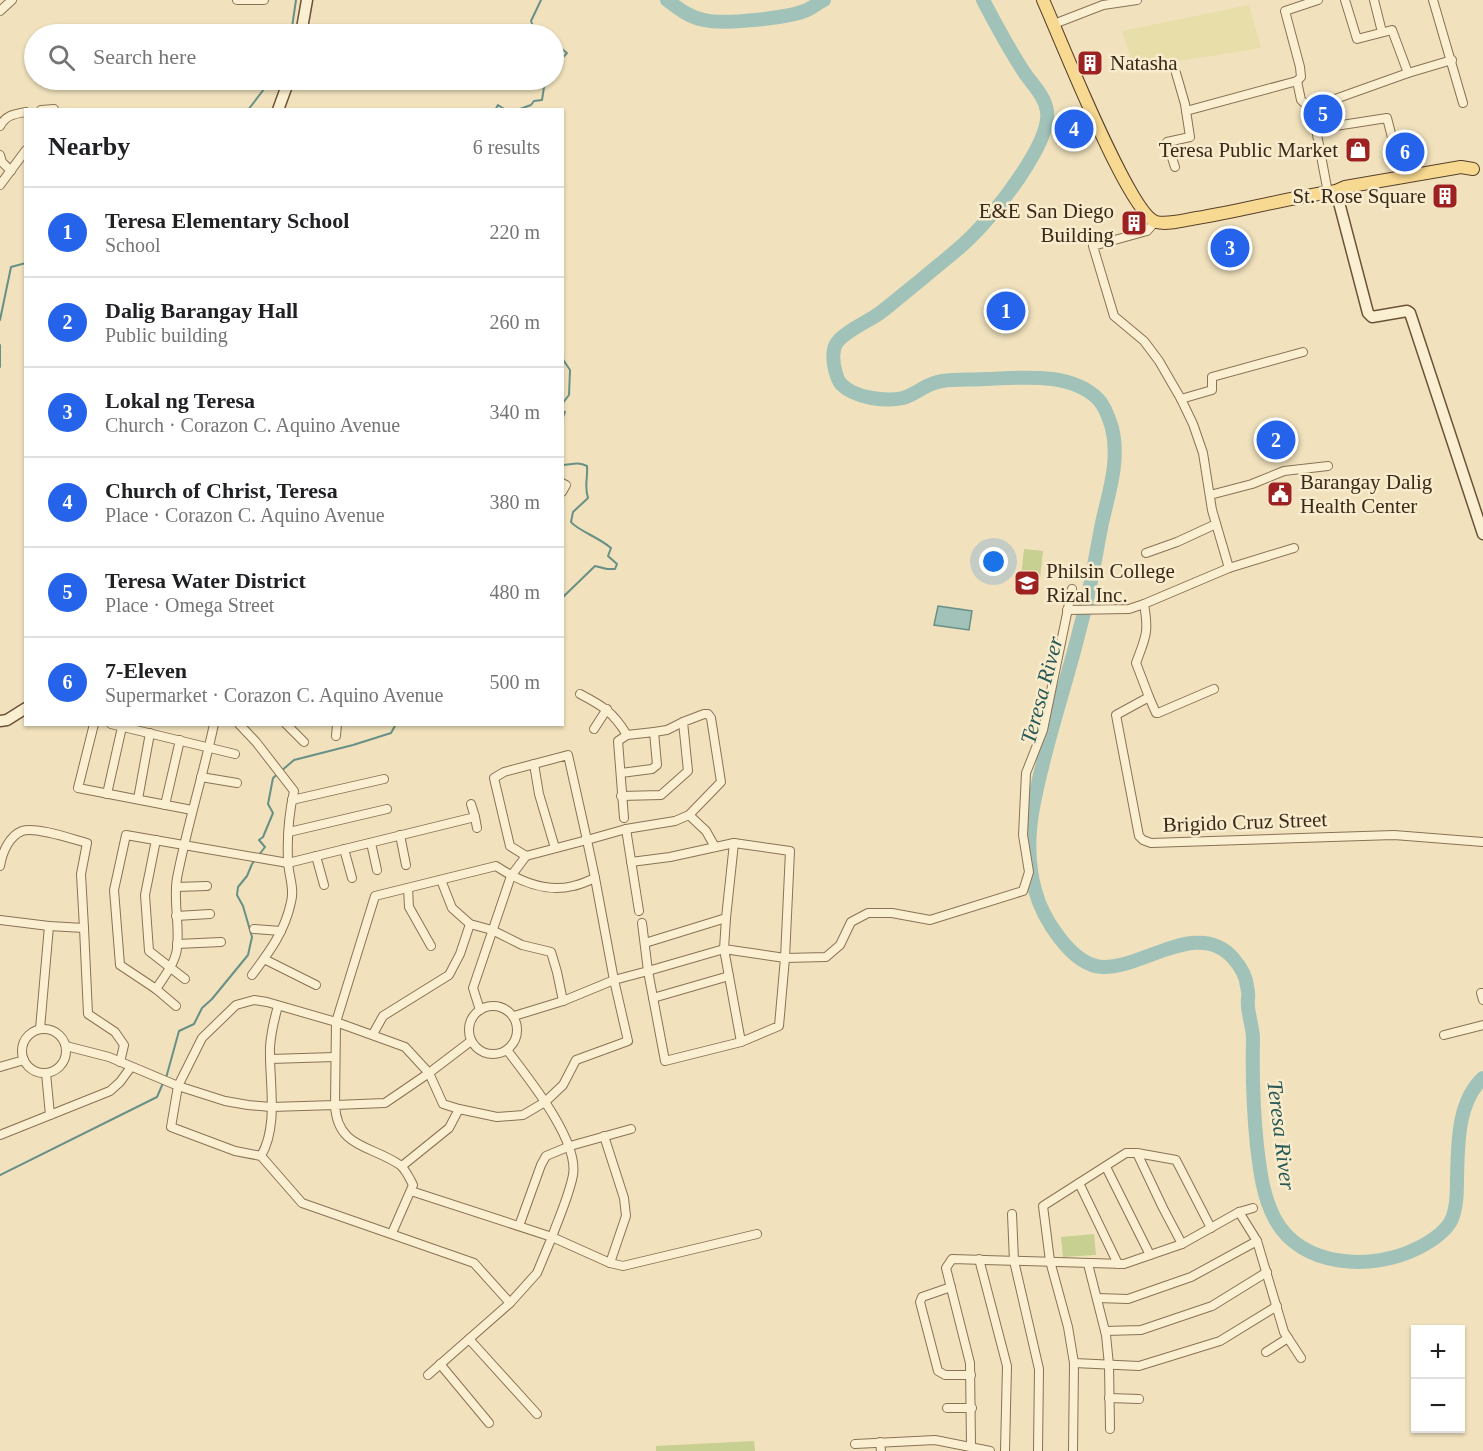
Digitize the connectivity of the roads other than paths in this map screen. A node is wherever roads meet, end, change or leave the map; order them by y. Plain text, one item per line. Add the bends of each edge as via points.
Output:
1 (12, 0) edge
2 (237, 0) edge
3 (264, 0) edge
4 (307, 0) edge
5 (1043, 0) edge
6 (1137, 0) edge
7 (1318, 0) edge
8 (1345, 0) edge
9 (1374, 0) edge
10 (1433, 0) edge
11 (0, 11) edge
12 (303, 24) edge
13 (1054, 24) junction
14 (1382, 32) junction
15 (1452, 60) junction
16 (1176, 73) dead end
17 (1408, 73) junction
18 (1297, 81) junction
19 (285, 90) edge
20 (1463, 103) dead end
21 (279, 108) edge
22 (1310, 108) junction
23 (1186, 111) junction
24 (24, 112) edge
25 (0, 126) edge
26 (1316, 129) junction
27 (24, 153) edge
28 (0, 155) edge
29 (1175, 167) dead end
30 (1478, 168) edge
31 (10, 171) junction
32 (1402, 176) junction
33 (0, 185) edge
34 (1331, 192) junction
35 (1155, 222) junction
36 (1303, 352) dead end
37 (1181, 399) junction
38 (1328, 466) dead end
39 (1210, 495) junction
40 (1216, 524) junction
41 (1483, 534) edge
42 (1294, 548) dead end
43 (1146, 553) dead end
44 (1229, 568) junction
45 (1072, 589) dead end
46 (1144, 604) junction
47 (1071, 609) junction
48 (1214, 689) dead end
49 (580, 694) dead end
50 (1149, 697) junction
51 (24, 709) edge
52 (607, 709) junction
53 (0, 721) edge
54 (683, 722) junction
55 (94, 726) edge
56 (118, 726) edge
57 (214, 726) edge
58 (241, 726) edge
59 (288, 726) edge
60 (337, 726) edge
61 (122, 727) junction
62 (594, 729) dead end
63 (654, 732) junction
64 (150, 733) junction
65 (627, 735) junction
66 (336, 736) dead end
67 (180, 740) junction
68 (304, 742) dead end
69 (209, 748) junction
70 (235, 754) dead end
71 (534, 764) junction
72 (621, 773) junction
73 (201, 777) junction
74 (384, 779) dead end
75 (237, 783) dead end
76 (107, 794) junction
77 (621, 796) junction
78 (138, 800) junction
79 (292, 800) junction
80 (471, 804) dead end
81 (165, 805) junction
82 (387, 809) dead end
83 (192, 810) junction
84 (689, 815) junction
85 (476, 817) junction
86 (624, 818) dead end
87 (477, 828) dead end
88 (626, 829) junction
89 (289, 832) junction
90 (400, 835) junction
91 (156, 840) junction
92 (587, 840) junction
93 (1483, 842) edge
94 (370, 843) junction
95 (734, 843) junction
96 (184, 844) junction
97 (555, 848) junction
98 (715, 848) junction
99 (344, 849) junction
100 (316, 856) junction
101 (526, 856) junction
102 (631, 862) junction
103 (288, 863) junction
104 (406, 865) dead end
105 (0, 866) edge
106 (377, 870) dead end
107 (511, 876) junction
108 (352, 878) dead end
109 (595, 878) junction
110 (441, 880) junction
111 (324, 885) dead end
112 (207, 886) dead end
113 (176, 887) junction
114 (408, 888) junction
115 (639, 910) dead end
116 (210, 914) dead end
117 (176, 916) junction
118 (726, 918) junction
119 (0, 920) edge
120 (642, 923) dead end
121 (470, 924) junction
122 (49, 926) junction
123 (84, 928) junction
124 (254, 929) dead end
125 (492, 930) junction
126 (281, 931) junction
127 (221, 942) dead end
128 (645, 943) junction
129 (177, 944) junction
130 (431, 946) dead end
131 (724, 949) junction
132 (785, 957) junction
133 (264, 959) junction
134 (169, 969) junction
135 (648, 971) junction
136 (252, 975) dead end
137 (729, 976) junction
138 (185, 979) dead end
139 (614, 980) junction
140 (316, 985) dead end
141 (156, 989) junction
142 (1483, 993) edge
143 (653, 998) junction
144 (1483, 1000) edge
145 (562, 1002) junction
146 (176, 1006) dead end
147 (278, 1006) junction
148 (480, 1010) junction
149 (514, 1016) junction
150 (336, 1022) junction
151 (1483, 1025) edge
152 (40, 1029) junction
153 (373, 1034) junction
154 (1444, 1035) dead end
155 (471, 1041) junction
156 (741, 1042) junction
157 (66, 1047) junction
158 (507, 1050) junction
159 (335, 1057) junction
160 (270, 1059) junction
161 (24, 1060) junction
162 (120, 1062) junction
163 (0, 1067) edge
164 (131, 1067) junction
165 (46, 1073) junction
166 (429, 1073) junction
167 (174, 1084) junction
168 (544, 1102) junction
169 (335, 1105) junction
170 (271, 1107) junction
171 (459, 1109) junction
172 (50, 1115) junction
173 (631, 1129) dead end
174 (0, 1135) edge
175 (604, 1136) junction
176 (570, 1146) junction
177 (1137, 1153) junction
178 (261, 1156) junction
179 (402, 1167) junction
180 (1106, 1167) junction
181 (1079, 1184) junction
182 (411, 1191) junction
183 (1252, 1208) dead end
184 (1239, 1212) junction
185 (1012, 1214) dead end
186 (519, 1226) junction
187 (1211, 1228) junction
188 (392, 1233) junction
189 (757, 1234) dead end
190 (552, 1237) junction
191 (1257, 1241) junction
192 (1182, 1244) junction
193 (1150, 1255) junction
194 (979, 1259) junction
195 (1014, 1261) junction
196 (1050, 1261) junction
197 (610, 1263) junction
198 (1088, 1264) junction
199 (1118, 1264) junction
200 (1268, 1272) junction
201 (951, 1287) junction
202 (1097, 1298) junction
203 (510, 1303) junction
204 (1277, 1306) junction
205 (1106, 1331) junction
206 (1288, 1338) junction
207 (469, 1339) junction
208 (1266, 1352) dead end
209 (1301, 1358) dead end
210 (440, 1364) junction
211 (1074, 1364) junction
212 (1109, 1365) junction
213 (428, 1375) dead end
214 (971, 1375) junction
215 (1110, 1398) junction
216 (1138, 1399) dead end
217 (947, 1408) dead end
218 (972, 1408) junction
219 (537, 1414) dead end
220 (489, 1423) dead end
221 (1110, 1429) dead end
222 (880, 1442) junction
223 (855, 1444) dead end
224 (971, 1446) junction
225 (880, 1451) edge
226 (990, 1451) edge
227 (1005, 1451) edge
228 (1038, 1451) edge
229 (1073, 1451) edge

1 - 11 street
2 - 3 street
4 - 12 street
5 - 13 main road
6 - 13 street via 1103,5
7 - 18 street via 1285,11 1300,67
8 - 14 street via 1358,39
9 - 14 street
10 - 15 street
13 - 35 main road via 1106,144 1134,196
14 - 17 street via 1395,33
15 - 17 street
15 - 20 street
16 - 23 street
17 - 22 street
18 - 22 street via 1301,100
18 - 23 street
19 - 21 street
22 - 26 street
23 - 29 street via 1190,137 1167,142
24 - 25 street via 10,115
26 - 32 street via 1388,118
26 - 34 street
27 - 31 street
28 - 31 street
30 - 32 main road
30 - 34 main road via 1346,194
31 - 33 street
32 - 34 main road
34 - 35 main road via 1228,213
34 - 41 street via 1368,313 1372,317 1410,313
35 - 37 street via 1147,231 1094,246 1114,316 1144,341
36 - 37 street via 1212,377 1212,390
37 - 39 street via 1203,453
38 - 39 street via 1284,471
39 - 40 street
40 - 43 street
40 - 44 street
42 - 44 street
44 - 46 street
45 - 47 street
46 - 47 street via 1129,609
46 - 50 street via 1147,633 1136,663
47 - 132 street via 1042,730 1026,773 1023,835 1029,872 1023,891 930,920 868,913 851,922 840,945 826,957
48 - 50 street via 1158,713
49 - 52 street
50 - 93 street, Brigido Cruz Street via 1116,715 1137,831 1143,840 1151,843 1394,836
51 - 53 street
52 - 62 street
52 - 65 street
54 - 63 street
54 - 77 street via 688,771 661,795
54 - 84 street via 704,714 711,718 721,782
55 - 76 street via 78,788
56 - 61 street
57 - 69 street
58 - 79 street via 294,791
59 - 68 street
60 - 66 street
61 - 64 street
61 - 76 street
63 - 65 street
63 - 72 street via 657,765
64 - 67 street
64 - 78 street
65 - 72 street via 618,741
67 - 69 street
67 - 81 street
69 - 70 street
69 - 73 street
71 - 92 street via 568,754
71 - 97 street
71 - 101 street via 494,778 510,846
72 - 77 street
73 - 75 street
73 - 83 street
74 - 79 street
76 - 78 street
77 - 86 street
78 - 81 street
79 - 89 street
80 - 85 street
81 - 83 street
82 - 89 street
83 - 96 street
84 - 88 street
84 - 98 street via 706,831
85 - 87 street
85 - 90 street
88 - 92 street
88 - 102 street
89 - 103 street
90 - 94 street
90 - 104 street
91 - 96 street
91 - 134 street via 145,895 149,951
91 - 141 street via 126,835 114,890 120,965
92 - 97 street
92 - 109 street
94 - 99 street
94 - 106 street
95 - 98 street
95 - 118 street
95 - 132 street via 790,851
96 - 103 street
96 - 113 street
97 - 101 street
98 - 102 street
99 - 100 street
99 - 108 street
100 - 103 street
100 - 111 street
101 - 107 street
102 - 115 street
103 - 126 street via 292,901
105 - 123 street via 10,840 22,831 39,831 87,843 81,874
107 - 109 street via 545,888 572,887
107 - 110 street via 496,866
107 - 125 street
109 - 139 street
110 - 114 street
110 - 121 street via 452,908
112 - 113 street
113 - 117 street
114 - 130 street via 409,907
114 - 150 street via 375,896
116 - 117 street
117 - 129 street
118 - 128 street
118 - 131 street
119 - 122 street
120 - 128 street
121 - 125 street
121 - 153 street via 449,975 383,1016
122 - 123 street
122 - 152 street
123 - 162 street via 88,1014 115,1032 124,1045
124 - 126 street
125 - 145 street via 522,945 551,952
125 - 148 street via 472,988
126 - 133 street
127 - 129 street
128 - 135 street
129 - 134 street
131 - 132 street
131 - 135 street
131 - 137 street
132 - 156 street via 779,1026
133 - 136 street
133 - 140 street
134 - 138 street
134 - 141 street
135 - 139 street
135 - 143 street
137 - 143 street
137 - 156 street
139 - 145 street
139 - 168 street via 628,1041 576,1060 563,1085
141 - 146 street
142 - 144 street
143 - 156 street via 666,1061
145 - 149 street
147 - 150 street
147 - 160 street
147 - 167 street via 254,1000 236,1005 202,1038
148 - 149 street via 493,1006
148 - 155 street via 471,1019
149 - 158 street via 518,1029
150 - 153 street
150 - 159 street
151 - 154 street
152 - 157 street via 58,1034
152 - 161 street via 24,1042
153 - 166 street via 405,1047
155 - 158 street via 479,1049 494,1054
155 - 166 street
157 - 162 street
157 - 165 street via 63,1062
158 - 168 street
159 - 160 street
159 - 169 street
160 - 170 street
161 - 163 street
161 - 165 street via 32,1070
162 - 164 street
164 - 167 street
164 - 172 street via 110,1091
165 - 172 street
166 - 169 street via 385,1103
166 - 171 street via 443,1104
167 - 170 street via 225,1101
167 - 178 street via 171,1127 235,1151
168 - 171 street via 523,1115 497,1118
168 - 176 street
169 - 170 street
169 - 179 street via 342,1132
170 - 178 street via 268,1144
171 - 179 street via 449,1128
172 - 174 street
173 - 175 street
175 - 176 street
175 - 197 street via 626,1216
176 - 186 street via 546,1156
176 - 190 street via 573,1174
177 - 180 street via 1126,1154
177 - 187 street via 1176,1160
177 - 192 street
178 - 188 street via 302,1203
179 - 182 street via 413,1185
180 - 181 street
180 - 193 street
181 - 196 street via 1043,1206
181 - 199 street
182 - 186 street
182 - 188 street
183 - 184 street
184 - 187 street
184 - 191 street
185 - 195 street
186 - 190 street
187 - 192 street
188 - 203 street via 474,1263
189 - 197 street via 623,1266
190 - 197 street
190 - 203 street via 537,1273
191 - 200 street
191 - 202 street via 1191,1277 1128,1299
192 - 193 street
193 - 199 street
194 - 195 street
194 - 201 street via 952,1259 946,1268
194 - 227 street via 1007,1366
195 - 196 street
195 - 228 street via 1039,1369
196 - 198 street
196 - 211 street
198 - 199 street
198 - 202 street
200 - 204 street
200 - 205 street via 1212,1306 1141,1330
201 - 214 street
201 - 214 street via 922,1297 920,1302 938,1371 945,1375
202 - 205 street
203 - 207 street
204 - 206 street
204 - 212 street via 1220,1341 1139,1366
205 - 212 street
206 - 208 street
206 - 209 street
207 - 210 street
207 - 219 street
210 - 213 street
210 - 220 street
211 - 212 street
211 - 229 street
212 - 215 street
214 - 218 street
215 - 216 street
215 - 221 street
217 - 218 street
218 - 224 street
222 - 223 street
222 - 224 street via 935,1440
222 - 225 street
224 - 226 street

